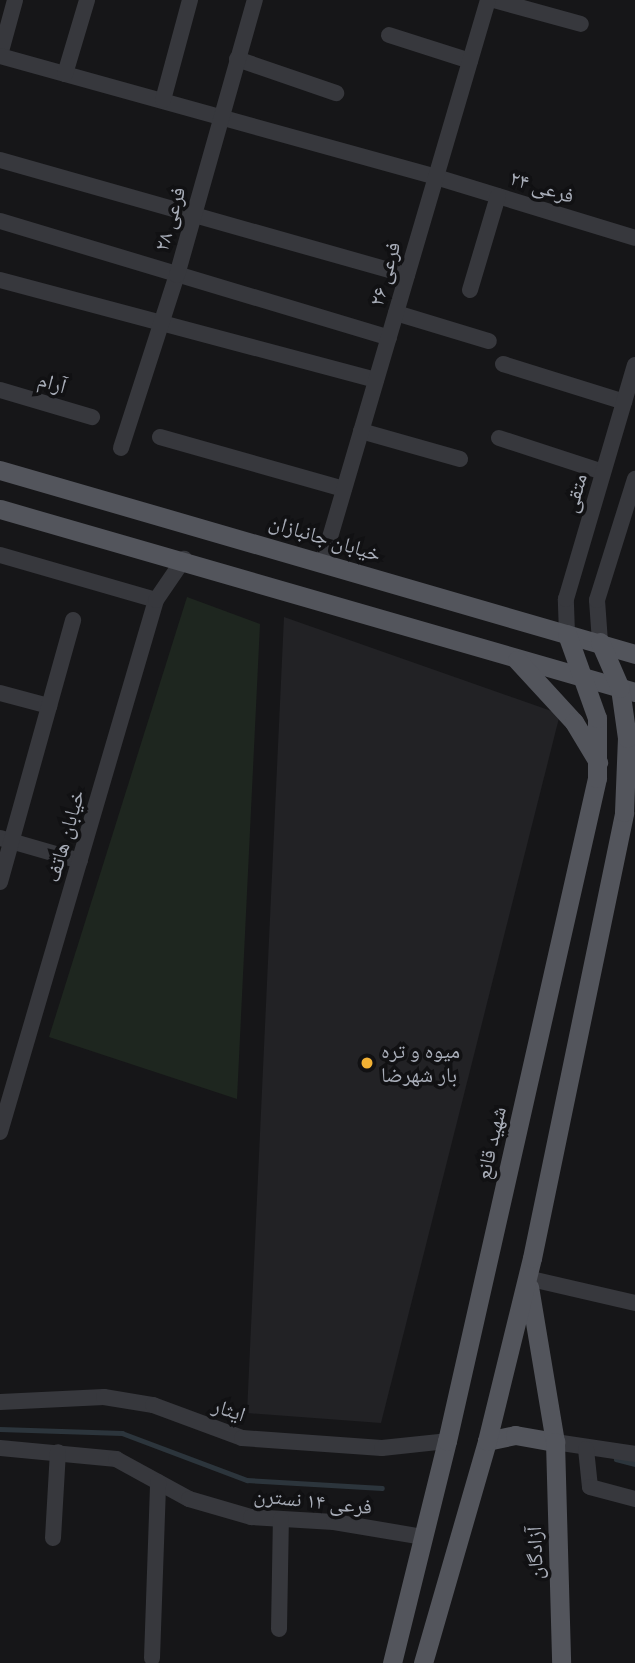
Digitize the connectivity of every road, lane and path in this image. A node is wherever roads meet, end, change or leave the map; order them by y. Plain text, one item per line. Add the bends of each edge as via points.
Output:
1 (15, 0) edge
2 (88, 0) edge
3 (190, 0) edge
4 (255, 0) edge
5 (491, 0) edge
6 (581, 24) dead end
7 (389, 35) dead end
8 (0, 56) edge
9 (237, 60) junction
10 (470, 61) junction
11 (65, 74) junction
12 (336, 93) dead end
13 (163, 100) junction
14 (222, 118) junction
15 (0, 159) edge
16 (436, 177) junction
17 (498, 196) junction
18 (192, 214) junction
19 (0, 221) edge
20 (635, 238) edge
21 (177, 275) junction
22 (407, 275) junction
23 (0, 280) edge
24 (470, 290) dead end
25 (396, 313) junction
26 (161, 323) junction
27 (389, 338) junction
28 (489, 341) dead end
29 (503, 364) dead end
30 (635, 365) edge
31 (376, 380) junction
32 (0, 390) edge
33 (624, 402) junction
34 (92, 417) dead end
35 (361, 431) junction
36 (160, 437) dead end
37 (499, 438) dead end
38 (121, 448) dead end
39 (460, 459) dead end
40 (0, 470) edge
41 (603, 472) junction
42 (635, 479) edge
43 (344, 489) junction
44 (0, 509) edge
45 (0, 555) edge
46 (184, 559) junction
47 (323, 561) junction
48 (156, 600) junction
49 (73, 620) dead end
50 (567, 634) junction
51 (600, 642) junction
52 (635, 654) edge
53 (513, 657) junction
54 (585, 679) junction
55 (627, 690) edge
56 (0, 694) edge
57 (49, 706) junction
58 (598, 762) junction
59 (631, 780) edge
60 (6, 840) edge
61 (80, 861) junction
62 (0, 882) edge
63 (1, 1124) edge
64 (527, 1278) junction
65 (635, 1303) edge
66 (0, 1402) edge
67 (447, 1441) junction
68 (487, 1441) junction
69 (555, 1442) junction
70 (0, 1447) edge
71 (586, 1449) junction
72 (58, 1452) junction
73 (635, 1454) edge
74 (158, 1482) junction
75 (635, 1499) edge
76 (281, 1519) junction
77 (424, 1537) junction
78 (53, 1538) dead end
79 (279, 1629) dead end
80 (152, 1658) dead end
81 (392, 1663) edge
82 (423, 1663) edge
83 (561, 1663) edge

1 - 8 street
2 - 11 street
3 - 13 street
4 - 9 street, فرعی ۲۸
5 - 6 street
5 - 10 street, فرعی ۲۶
7 - 10 street
8 - 11 street, فرعی ۲۴
9 - 12 street
9 - 14 street, فرعی ۲۸
10 - 16 street, فرعی ۲۶
11 - 13 street, فرعی ۲۴
13 - 14 street, فرعی ۲۴
14 - 16 street, فرعی ۲۴
14 - 18 street, فرعی ۲۸
15 - 18 street
16 - 17 street, فرعی ۲۴
16 - 22 street, فرعی ۲۶
17 - 20 street, فرعی ۲۴
17 - 24 street
18 - 21 street, فرعی ۲۸
18 - 22 street
19 - 21 street
21 - 26 street, فرعی ۲۸
21 - 27 street
22 - 25 street, فرعی ۲۶
23 - 26 street
25 - 27 street, فرعی ۲۶
25 - 28 street
26 - 31 street
26 - 38 street, فرعی ۲۸
27 - 31 street, فرعی ۲۶
29 - 33 street
30 - 33 street, متقی
31 - 35 street, فرعی ۲۶
32 - 34 street, آرام
33 - 41 street, متقی
35 - 39 street
35 - 43 street, فرعی ۲۶
36 - 43 street
37 - 41 street
40 - 47 main road, خیابان جانبازان
41 - 50 street, متقی via 566,599
42 - 51 street via 597,600
43 - 47 street, فرعی ۲۶
44 - 46 main road
45 - 48 street
46 - 48 street, خیابان هاتف
46 - 53 main road
47 - 50 main road, خیابان جانبازان
48 - 61 street, خیابان هاتف
49 - 57 street
50 - 51 main road, خیابان جانبازان
50 - 54 main road, شهید قانع
51 - 52 main road, خیابان جانبازان
51 - 55 main road
53 - 54 main road
53 - 58 main road via 551,694
54 - 55 main road
54 - 58 main road, شهید قانع via 597,718
55 - 59 main road
56 - 57 street
57 - 60 street
58 - 67 main road, شهید قانع
59 - 64 main road
60 - 61 street
60 - 62 street
61 - 63 street, خیابان هاتف
64 - 65 street
64 - 68 main road
64 - 69 main road, آزادگان
66 - 67 street, ایثار via 104,1397 153,1405 242,1438 382,1448
67 - 77 main road, شهید قانع
68 - 69 main road via 515,1435
68 - 82 main road
69 - 71 street
69 - 83 main road, آزادگان
70 - 72 street, فرعی ۱۴ نسترن
71 - 73 street
71 - 75 street via 590,1487
72 - 74 street, فرعی ۱۴ نسترن via 116,1459
72 - 78 street
74 - 76 street, فرعی ۱۴ نسترن via 251,1517
74 - 80 street
76 - 77 street, فرعی ۱۴ نسترن
76 - 79 street
77 - 81 main road, شهید قانع

